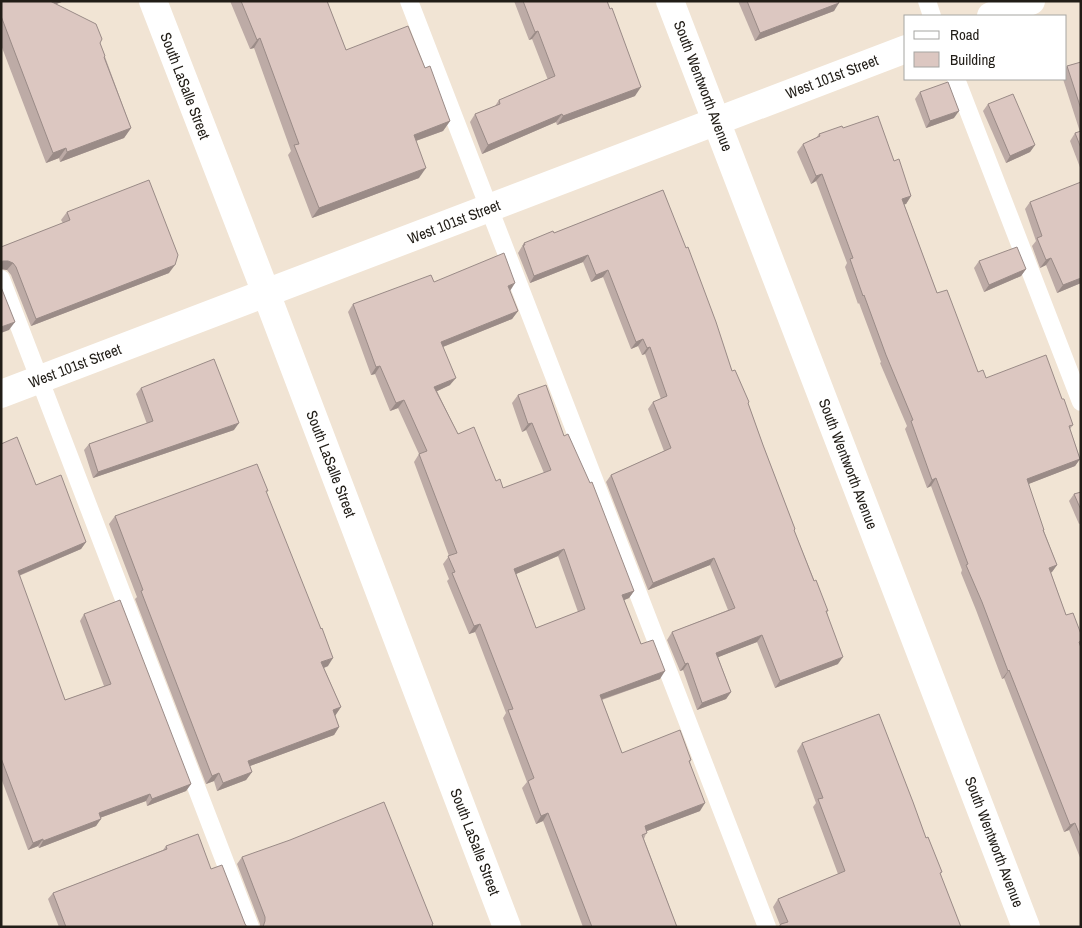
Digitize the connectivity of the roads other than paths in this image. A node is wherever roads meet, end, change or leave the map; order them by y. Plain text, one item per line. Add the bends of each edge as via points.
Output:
1 (152, 1) edge
2 (409, 1) edge
3 (670, 1) edge
4 (927, 1) edge
5 (1030, 1) edge
6 (932, 15) edge
7 (994, 15) edge
8 (904, 50) edge
9 (956, 80) edge
10 (716, 121) junction
11 (489, 208) junction
12 (1, 279) edge
13 (266, 293) junction
14 (40, 380) junction
15 (1, 394) edge
16 (1081, 402) edge
17 (250, 927) edge
18 (507, 927) edge
19 (767, 927) edge
20 (1026, 927) edge

1 - 13 street, South LaSalle Street
2 - 11 lane
3 - 10 street, South Wentworth Avenue
4 - 6 lane
5 - 7 street
8 - 10 street, West 101st Street
9 - 16 lane
10 - 11 street, West 101st Street
10 - 20 street, South Wentworth Avenue
11 - 13 street, West 101st Street
11 - 19 lane
12 - 14 lane
13 - 14 street, West 101st Street
13 - 18 street, South LaSalle Street
14 - 15 street, West 101st Street
14 - 17 lane

